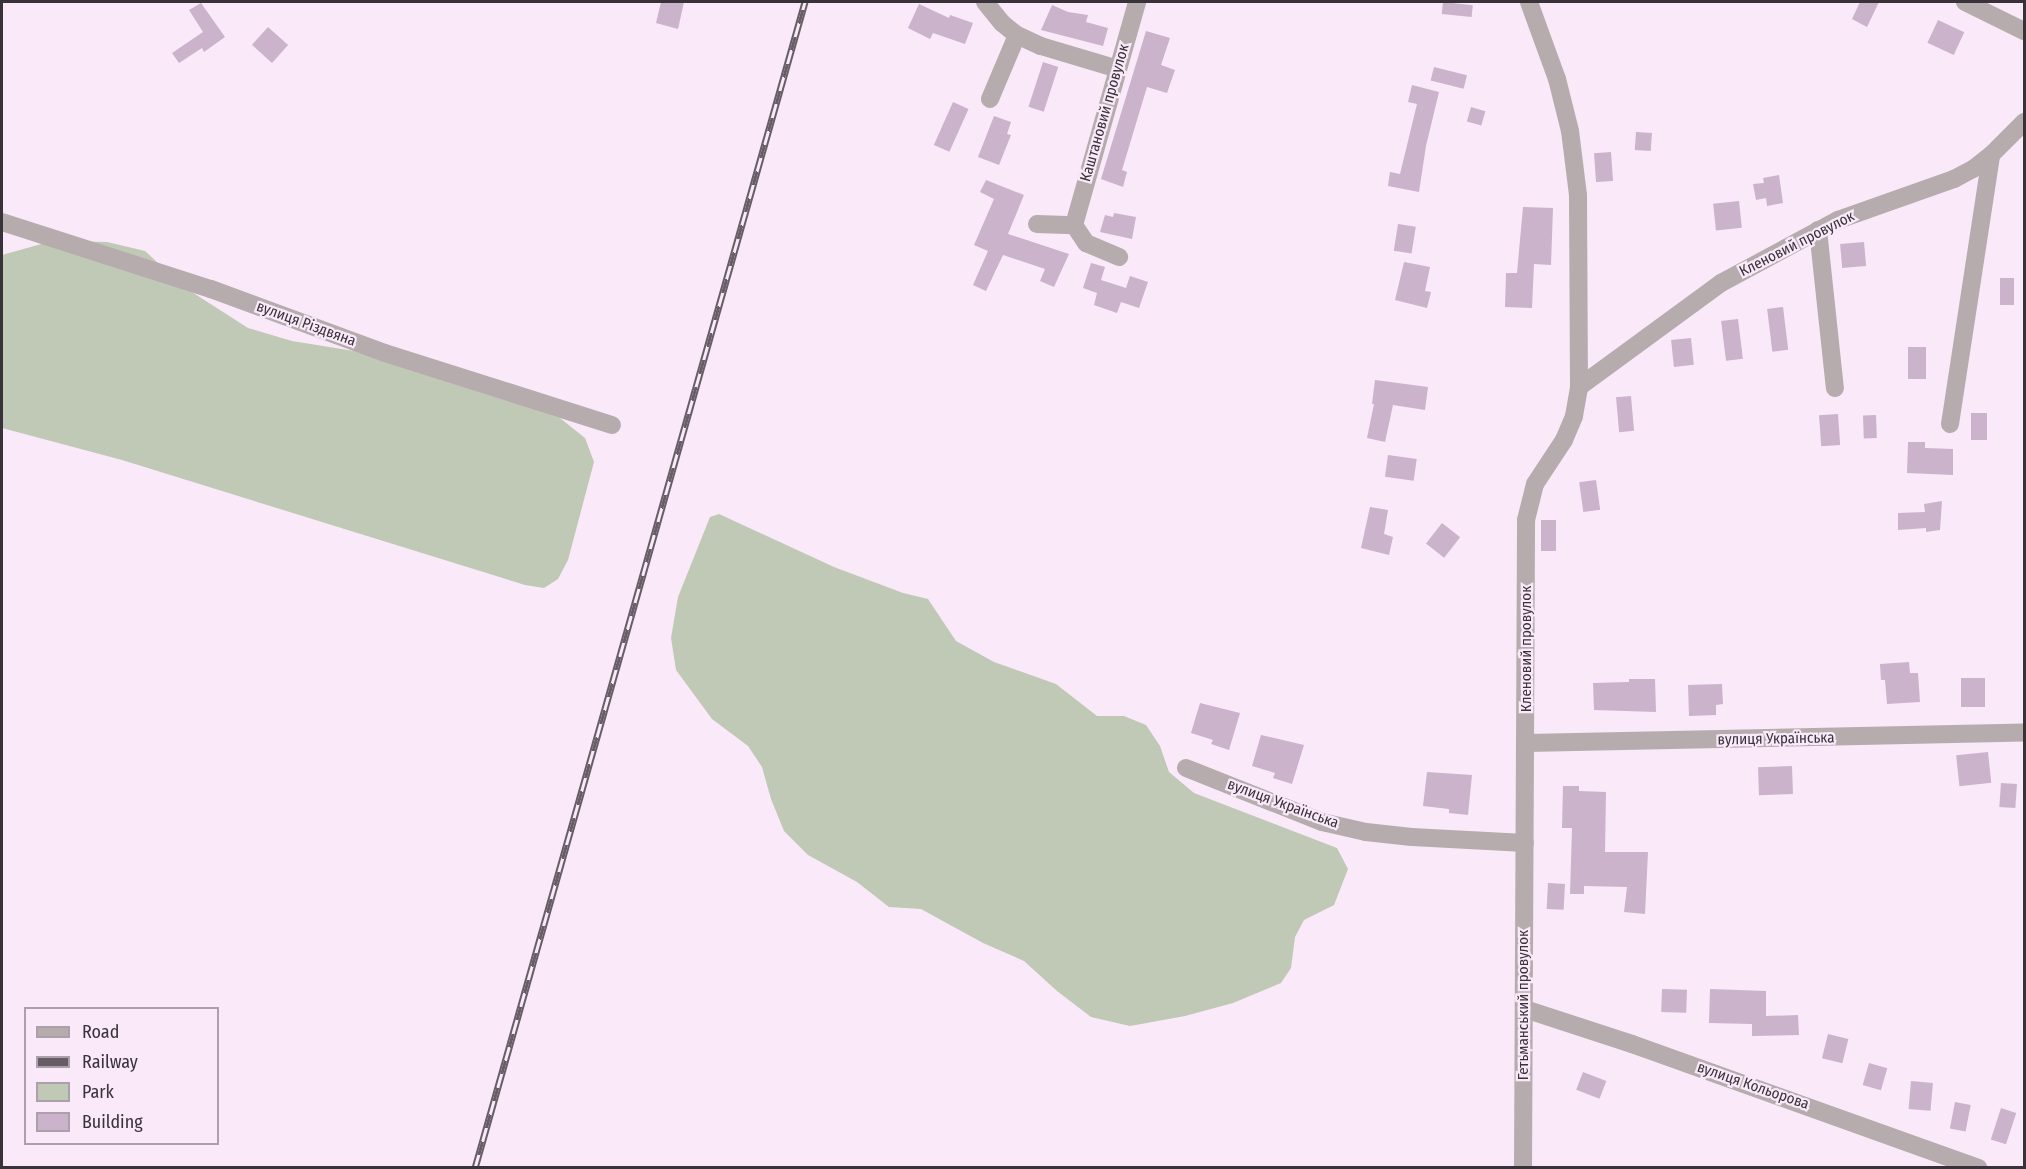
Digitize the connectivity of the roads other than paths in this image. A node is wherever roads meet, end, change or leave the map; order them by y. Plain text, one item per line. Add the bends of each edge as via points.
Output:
1 (985, 2) edge
2 (1137, 2) edge
3 (1529, 2) edge
4 (1965, 2) edge
5 (2022, 25) edge
6 (1017, 35) junction
7 (1118, 69) junction
8 (990, 99) dead end
9 (2025, 122) edge
10 (1991, 155) junction
11 (2, 222) edge
12 (1037, 224) dead end
13 (1074, 225) junction
14 (1818, 230) junction
15 (1119, 257) dead end
16 (1579, 387) junction
17 (1835, 388) dead end
18 (1950, 424) dead end
19 (612, 425) dead end
20 (2025, 733) edge
21 (1527, 743) junction
22 (1186, 768) dead end
23 (1525, 843) junction
24 (1525, 1009) junction
25 (1523, 1167) edge
26 (1979, 1167) edge

1 - 6 street
2 - 7 street, Каштановий провулок
3 - 16 street, Кленовий провулок via 1557,80 1570,131 1578,195
4 - 5 street
6 - 7 street
6 - 8 street
7 - 13 street, Каштановий провулок
9 - 10 street, Кленовий провулок
10 - 14 street, Кленовий провулок via 1954,179
10 - 18 street
11 - 19 street, вулиця Різдвяна via 211,289 385,353
12 - 13 street
13 - 15 street via 1086,243
14 - 16 street, Кленовий провулок via 1721,283
14 - 17 street
16 - 21 street, Кленовий провулок via 1574,416 1564,440 1535,484 1526,520
20 - 21 street, вулиця Українська
21 - 23 street, Кленовий провулок
22 - 23 street, вулиця Українська via 1322,822 1365,832
23 - 24 street, Гетьманський провулок
24 - 25 street, Гетьманський провулок
24 - 26 street, вулиця Кольорова

